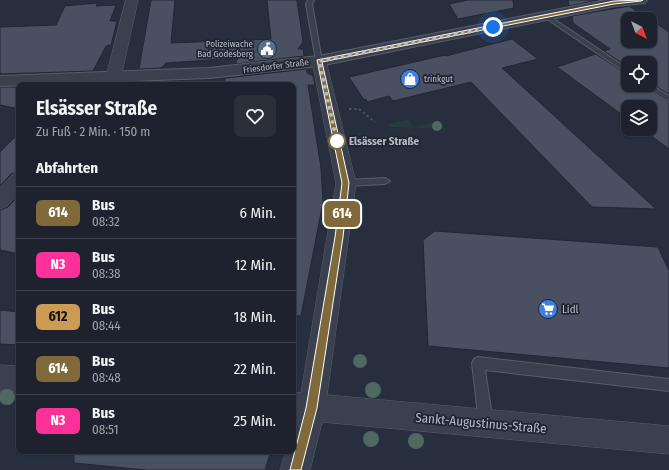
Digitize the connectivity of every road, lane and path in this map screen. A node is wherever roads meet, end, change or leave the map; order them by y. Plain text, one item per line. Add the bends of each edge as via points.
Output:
1 (132, 0) edge
2 (311, 0) edge
3 (642, 0) edge
4 (546, 16) junction
5 (319, 61) junction
6 (621, 67) edge
7 (0, 81) edge
8 (109, 81) edge
9 (657, 92) edge
10 (669, 100) edge
11 (330, 110) junction
12 (375, 122) dead end
13 (385, 181) dead end
14 (16, 183) edge
15 (346, 183) junction
16 (0, 201) edge
17 (0, 378) edge
18 (16, 379) edge
19 (669, 385) edge
20 (302, 407) edge
21 (486, 423) junction
22 (669, 440) edge
23 (295, 470) edge

1 - 8 street
2 - 5 lane via 309,4
3 - 4 street, Friesdorfer Straße via 614,2
4 - 5 street, Friesdorfer Straße
4 - 6 lane
5 - 8 street, Friesdorfer Straße
5 - 11 street
7 - 8 street, Friesdorfer Straße
9 - 10 lane
11 - 12 path via 359,109
11 - 15 street
13 - 15 lane
14 - 16 street
15 - 20 street via 339,237
17 - 18 street
19 - 21 lane via 478,363
20 - 21 street, Sankt-Augustinus-Straße
20 - 23 street
21 - 22 street, Sankt-Augustinus-Straße

